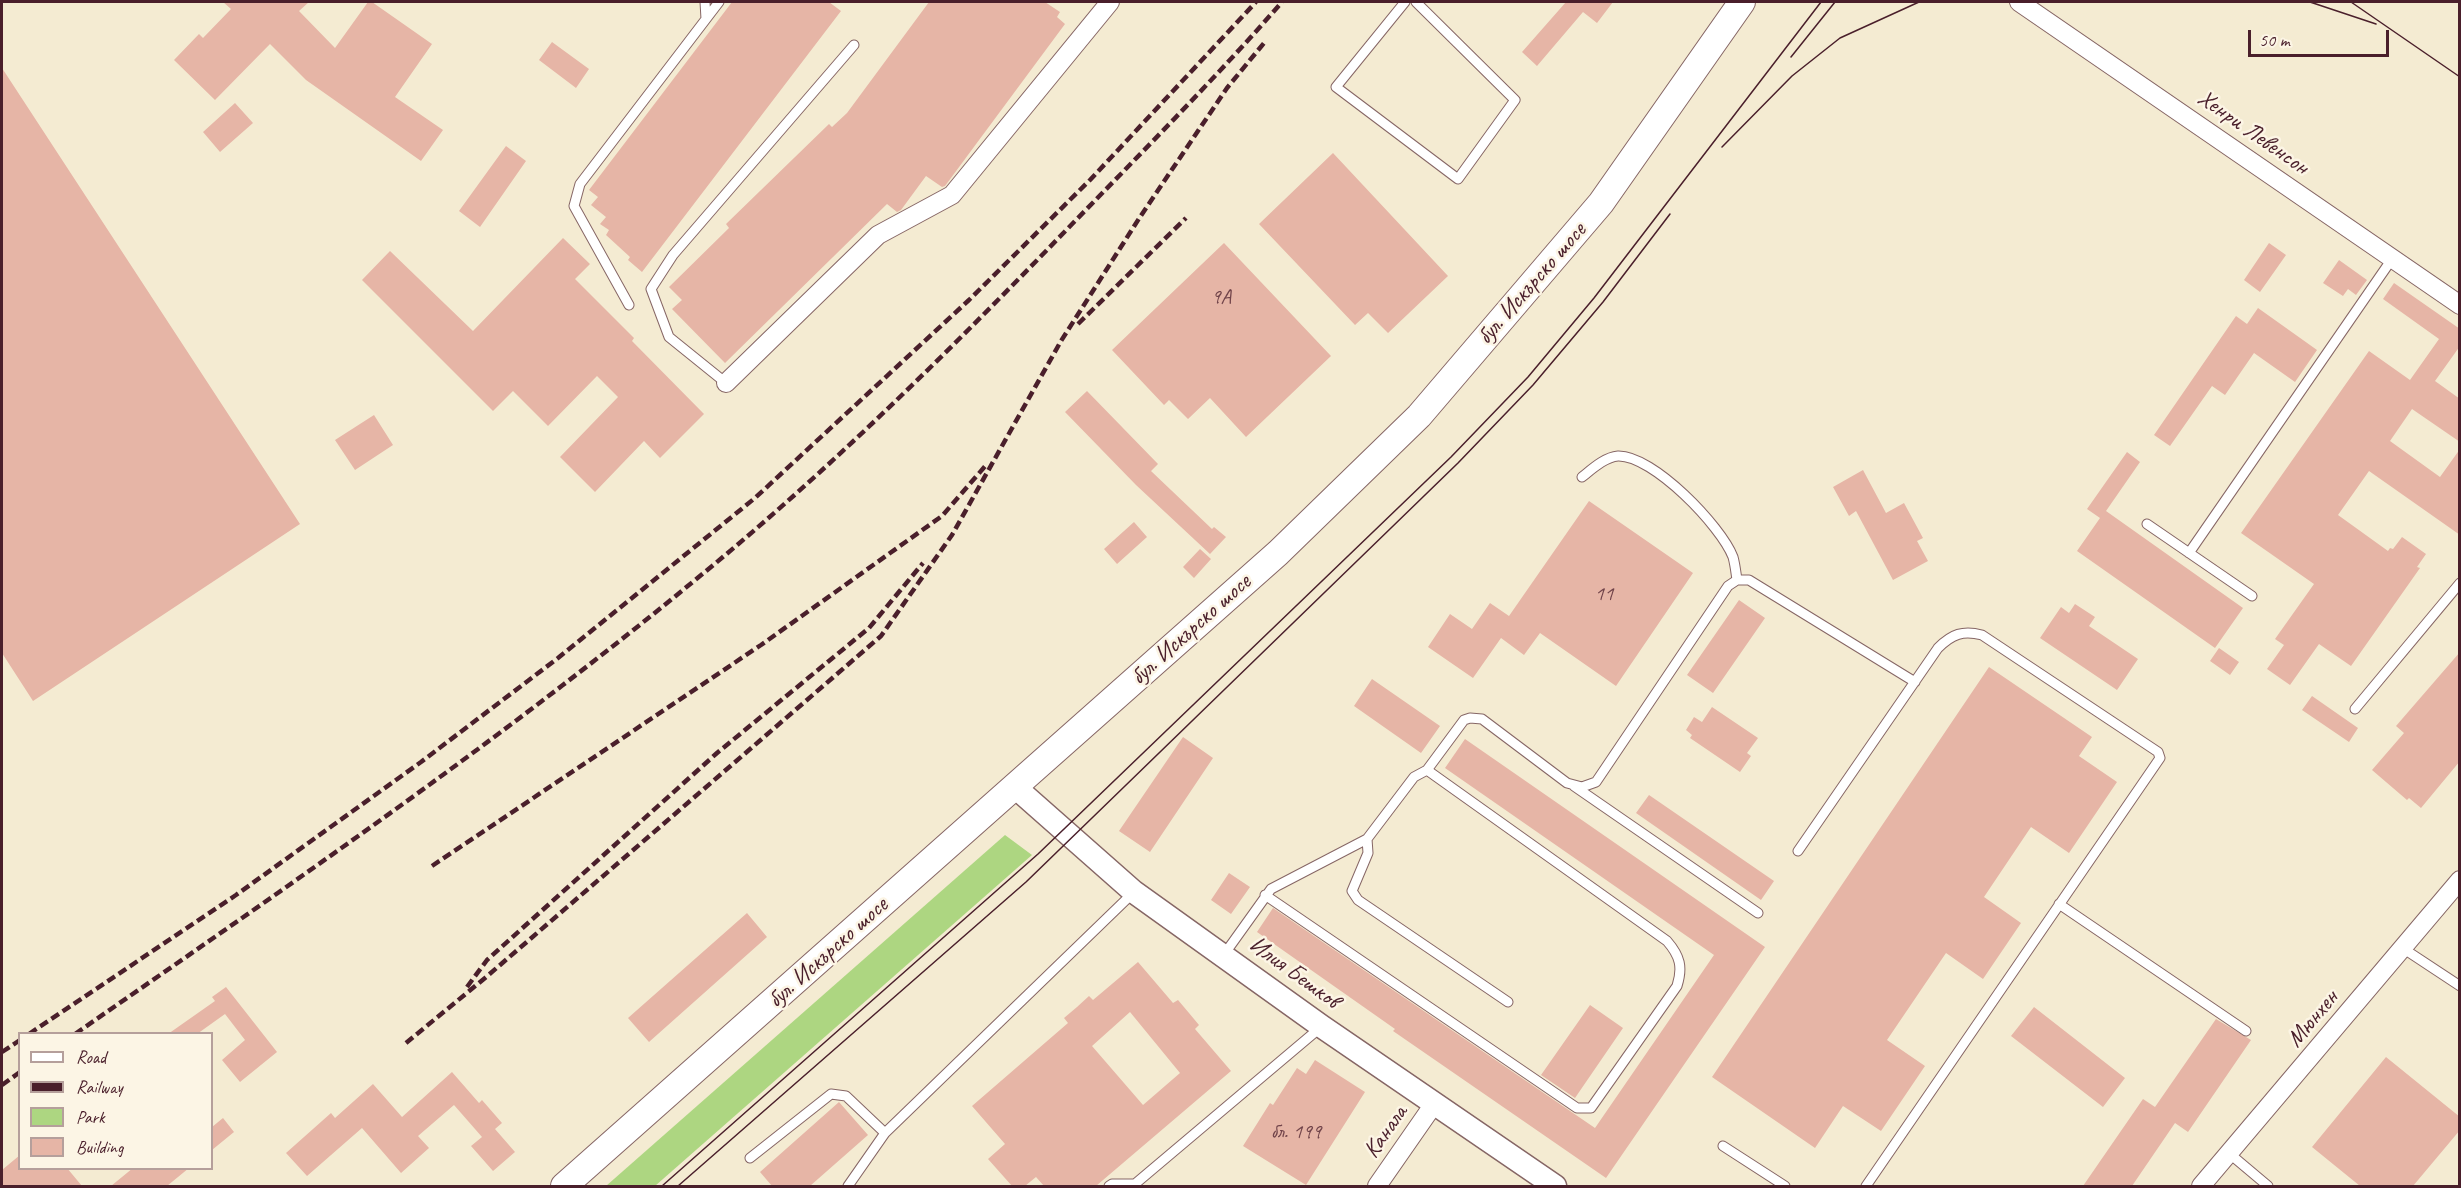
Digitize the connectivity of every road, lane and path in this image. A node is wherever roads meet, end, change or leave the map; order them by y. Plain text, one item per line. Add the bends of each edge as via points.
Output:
1 (705, 2) edge
2 (719, 2) edge
3 (1110, 2) edge
4 (1405, 2) edge
5 (1416, 2) edge
6 (1742, 2) edge
7 (2019, 2) edge
8 (706, 19) junction
9 (854, 45) dead end
10 (2392, 258) junction
11 (629, 305) dead end
12 (2460, 305) edge
13 (726, 383) joint
14 (1582, 477) dead end
15 (2147, 524) dead end
16 (2188, 553) junction
17 (1737, 580) junction
18 (2460, 583) edge
19 (2252, 596) dead end
20 (1915, 682) junction
21 (2355, 709) dead end
22 (1427, 770) junction
23 (1575, 786) junction
24 (1015, 787) junction
25 (1367, 839) junction
26 (1798, 851) dead end
27 (2460, 880) edge
28 (1134, 892) junction
29 (1265, 895) junction
30 (2059, 904) junction
31 (1758, 913) dead end
32 (2404, 949) junction
33 (1223, 956) junction
34 (2460, 986) edge
35 (1509, 1002) dead end
36 (1321, 1026) junction
37 (2246, 1032) dead end
38 (1434, 1104) junction
39 (885, 1133) junction
40 (1722, 1146) dead end
41 (2229, 1154) junction
42 (750, 1158) dead end
43 (564, 1186) edge
44 (848, 1186) edge
45 (1109, 1186) edge
46 (1377, 1186) edge
47 (1555, 1186) edge
48 (1785, 1186) edge
49 (1866, 1186) edge
50 (2201, 1186) edge
51 (2268, 1186) edge

1 - 8 lane
2 - 8 lane
3 - 13 street via 952,195 878,235
4 - 5 lane via 1336,87 1458,179 1515,100
6 - 24 main road, бул. Искърско шосе via 1601,203 1419,416 1278,553
7 - 10 street, Хенри Левенсон
8 - 11 lane via 580,184 574,206
9 - 13 lane via 673,255 651,290 669,337
10 - 12 street, Хенри Левенсон
10 - 16 lane
14 - 17 lane via 1616,456 1634,458 1662,475 1710,523 1733,557
15 - 16 lane
16 - 19 lane
17 - 20 lane via 1749,580
17 - 23 lane via 1728,586 1596,782
18 - 21 lane
20 - 26 lane
20 - 30 lane via 1948,638 1970,632 1982,635 2158,752 2160,762
22 - 23 lane via 1464,720 1476,717
22 - 25 lane via 1414,777
22 - 29 lane via 1667,941 1676,952 1681,975 1677,986 1591,1108 1577,1108
23 - 31 lane
24 - 28 street, Илия Бешков
24 - 43 main road, бул. Искърско шосе
25 - 29 lane
25 - 35 lane via 1368,853 1352,891 1358,900
27 - 32 street, Мюнхен
28 - 33 street, Илия Бешков
28 - 39 lane
29 - 33 lane
30 - 37 lane
30 - 49 lane
32 - 34 lane
32 - 41 street, Мюнхен
33 - 36 street, Илия Бешков
36 - 38 street, Илия Бешков
36 - 45 lane via 1135,1184
38 - 46 street, Канала
38 - 47 street, Илия Бешков
39 - 42 lane via 846,1096 831,1094
39 - 44 lane
40 - 48 lane
41 - 50 street, Мюнхен
41 - 51 lane

